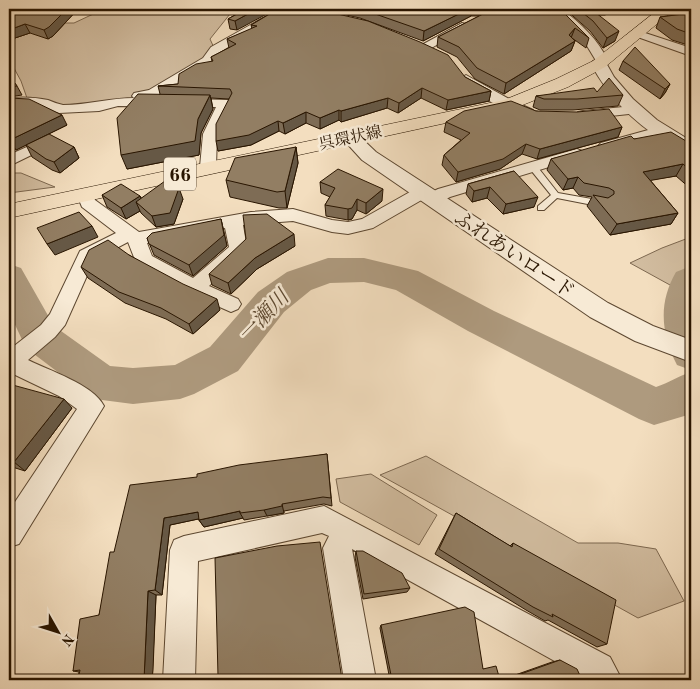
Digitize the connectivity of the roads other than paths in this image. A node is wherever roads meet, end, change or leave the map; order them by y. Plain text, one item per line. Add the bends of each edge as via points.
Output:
1 (286, 9) edge
2 (556, 9) edge
3 (668, 9) edge
4 (471, 22) edge
5 (636, 33) junction
6 (410, 41) edge
7 (424, 47) junction
8 (691, 52) edge
9 (439, 55) edge
10 (601, 62) junction
11 (456, 68) edge
12 (9, 102) edge
13 (117, 102) junction
14 (509, 104) junction
15 (633, 110) junction
16 (538, 116) edge
17 (565, 116) edge
18 (659, 131) junction
19 (350, 137) junction
20 (49, 141) edge
21 (689, 147) edge
22 (9, 161) edge
23 (208, 167) junction
24 (533, 167) junction
25 (86, 195) junction
26 (555, 195) junction
27 (428, 196) junction
28 (603, 204) edge
29 (541, 208) dead end
30 (9, 211) edge
31 (234, 221) junction
32 (132, 236) junction
33 (195, 288) junction
34 (231, 304) dead end
35 (691, 351) edge
36 (347, 532) junction
37 (9, 534) edge
38 (179, 680) edge
39 (360, 680) edge
40 (606, 680) edge

1 - 13 street via 233,38 215,50 208,61 152,93
2 - 10 street via 593,44
3 - 5 main road, 呉環状線 / 66
4 - 7 street
5 - 8 street
5 - 10 main road, 呉環状線 / 66
6 - 7 street
7 - 9 street
10 - 14 main road, 呉環状線 / 66 via 562,83
10 - 15 street via 613,88
11 - 14 street via 469,83
12 - 13 street via 46,104 59,109 99,107
13 - 23 street via 225,103 210,134
14 - 16 street
14 - 19 main road, 呉環状線 / 66
15 - 17 street
15 - 18 street
18 - 21 street
18 - 24 street
19 - 23 main road, 呉環状線 / 66
19 - 27 street, ふれあいロード via 369,156
20 - 22 street
23 - 25 main road, 呉環状線 / 66
24 - 26 lane
24 - 27 street
25 - 30 main road, 呉環状線 / 66
25 - 32 street via 88,203
26 - 28 lane
26 - 29 lane
27 - 31 street via 367,224 348,228 293,215
27 - 35 street, ふれあいロード via 573,294 624,324
31 - 32 street
31 - 33 street via 238,248
32 - 33 street via 144,260
32 - 37 street via 87,256 58,318 48,331 10,362 67,389 92,406
33 - 34 street
36 - 38 street via 324,519 184,550
36 - 39 street via 336,548
36 - 40 street via 599,668

